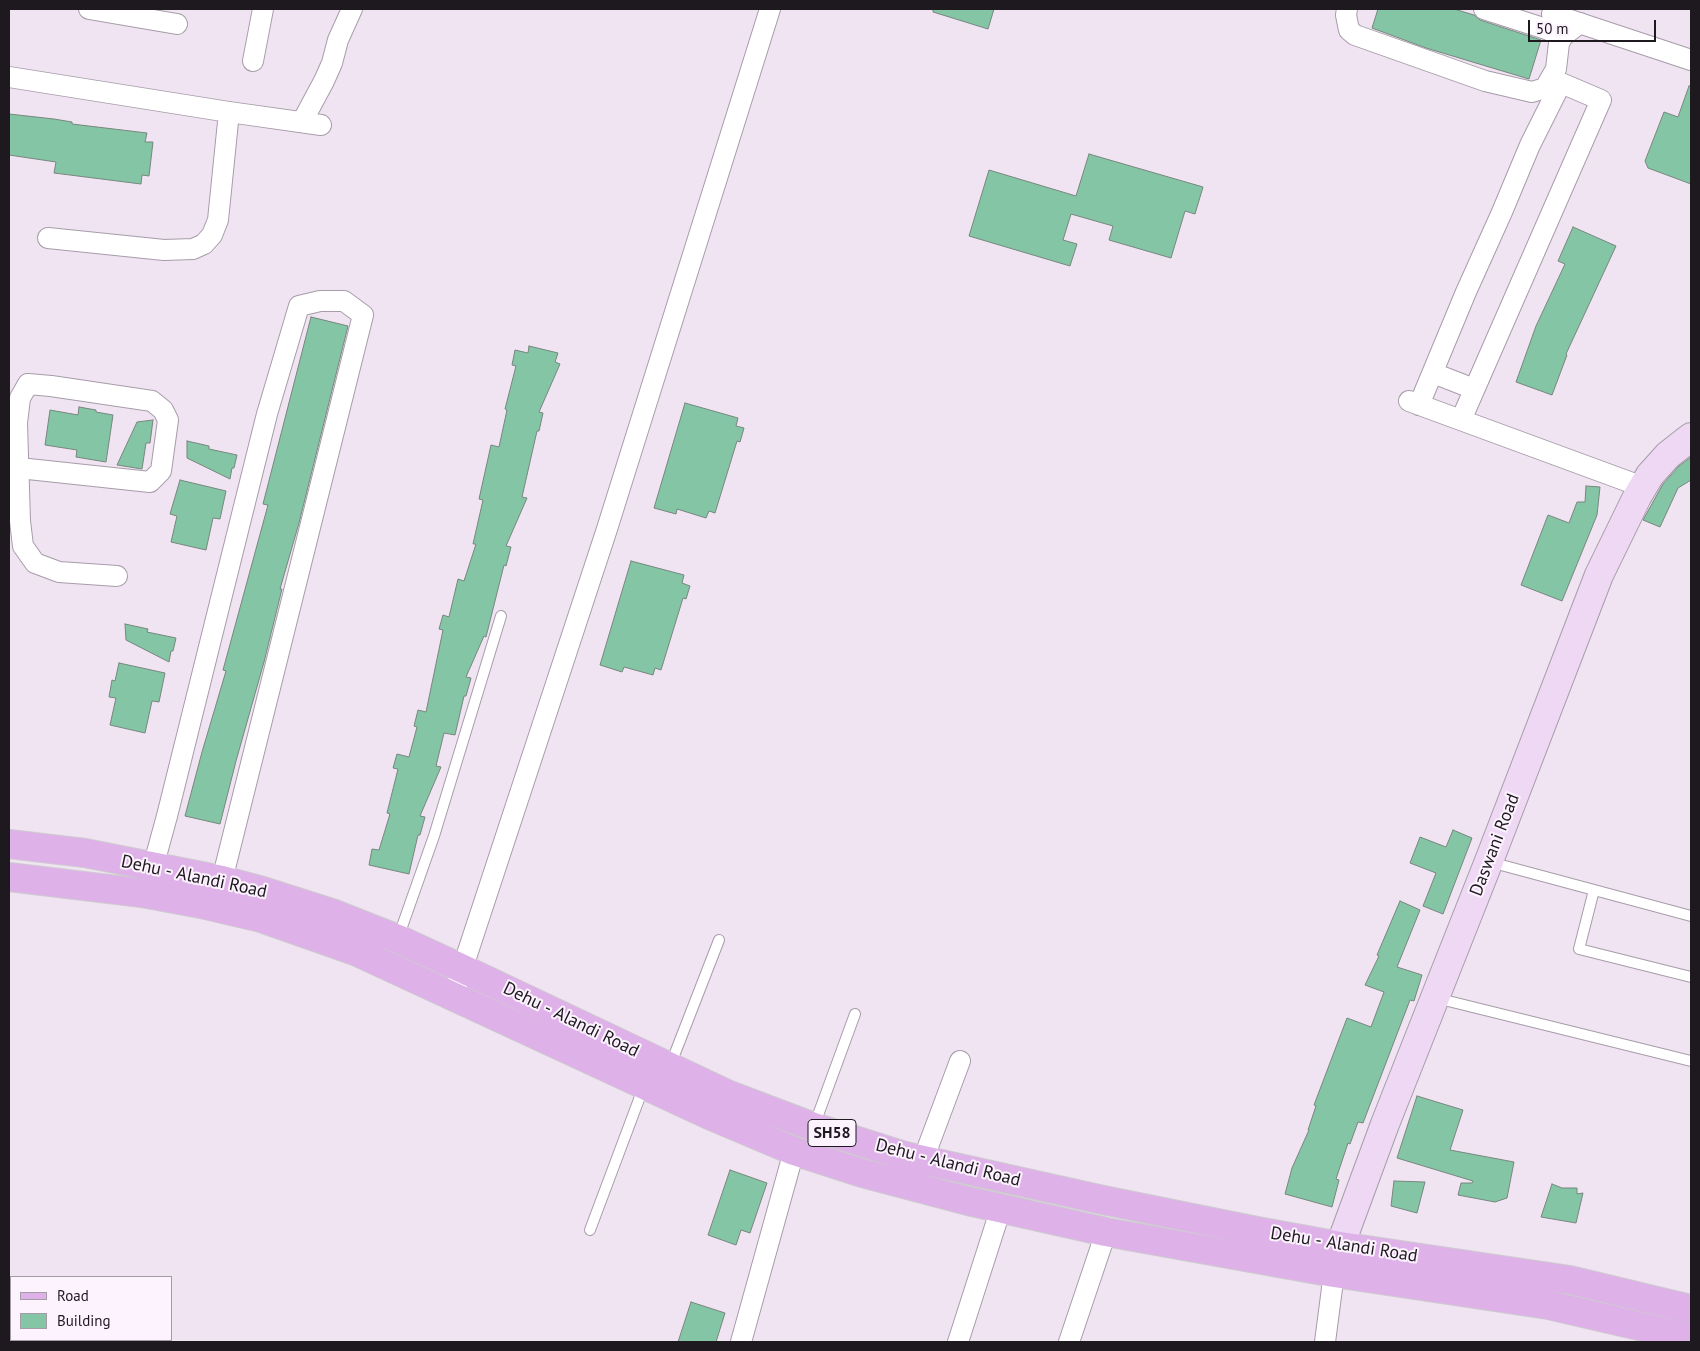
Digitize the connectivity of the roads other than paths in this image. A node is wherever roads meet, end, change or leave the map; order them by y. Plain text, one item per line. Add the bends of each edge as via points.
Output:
1 (89, 9) edge
2 (263, 9) edge
3 (352, 9) edge
4 (770, 9) edge
5 (1348, 9) edge
6 (1484, 9) edge
7 (1552, 14) dead end
8 (1580, 23) junction
9 (177, 24) dead end
10 (1563, 36) junction
11 (1691, 60) edge
12 (253, 61) dead end
13 (9, 77) edge
14 (1573, 88) junction
15 (229, 112) junction
16 (48, 238) dead end
17 (1433, 374) junction
18 (1474, 389) junction
19 (1461, 420) junction
20 (13, 423) edge
21 (1691, 436) edge
22 (18, 468) junction
23 (1643, 487) junction
24 (16, 546) edge
25 (117, 576) dead end
26 (501, 616) dead end
27 (9, 844) edge
28 (1489, 861) junction
29 (152, 866) junction
30 (9, 877) edge
31 (222, 880) junction
32 (1594, 890) junction
33 (1691, 916) edge
34 (398, 939) junction
35 (719, 940) dead end
36 (463, 968) junction
37 (1691, 977) edge
38 (453, 997) junction
39 (1435, 998) junction
40 (855, 1014) dead end
41 (1691, 1060) edge
42 (960, 1061) dead end
43 (670, 1067) junction
44 (644, 1085) junction
45 (814, 1127) junction
46 (794, 1151) junction
47 (923, 1160) junction
48 (1000, 1208) junction
49 (590, 1230) dead end
50 (1106, 1232) junction
51 (1340, 1246) junction
52 (1334, 1273) junction
53 (1691, 1309) edge
54 (1691, 1338) edge
55 (741, 1342) edge
56 (958, 1342) edge
57 (1069, 1342) edge
58 (1325, 1342) edge

1 - 9 street
2 - 12 street
3 - 15 street via 338,40 312,123
4 - 36 street via 607,529
5 - 10 street via 1349,30 1354,35 1486,81 1532,92 1545,88 1556,69
6 - 10 street
7 - 8 street
8 - 10 street
8 - 11 street
10 - 14 street
13 - 15 street
14 - 17 street via 1561,82 1530,145
14 - 18 street via 1601,100
15 - 16 street via 218,220 204,244 193,250 164,250
17 - 18 street
17 - 19 street via 1414,403
18 - 19 street
19 - 23 street
20 - 22 street
20 - 22 street via 28,384 152,401 163,410 168,420 161,472 150,482
21 - 23 street, Daswani Road via 1668,455
22 - 24 street via 20,522
23 - 28 street, Daswani Road via 1599,575
24 - 25 street via 35,563 59,572
26 - 34 lane via 434,836
27 - 29 main road, Dehu - Alandi Road / SH58 via 85,853
28 - 32 lane
28 - 39 street, Daswani Road
29 - 31 main road, Dehu - Alandi Road / SH58
29 - 31 street via 267,414 299,306 320,301 344,301 363,315
30 - 38 main road, Dehu - Alandi Road / SH58 via 142,893 261,918 355,951
31 - 34 main road, Dehu - Alandi Road / SH58 via 332,913
32 - 33 lane
32 - 37 lane via 1578,949
34 - 36 main road, Dehu - Alandi Road / SH58
35 - 43 lane
36 - 38 street
36 - 43 main road, Dehu - Alandi Road / SH58
38 - 44 main road, Dehu - Alandi Road / SH58
39 - 41 lane
39 - 51 street, Daswani Road
40 - 45 lane
42 - 47 street
43 - 45 main road, Dehu - Alandi Road / SH58 via 727,1094
44 - 46 main road, Dehu - Alandi Road / SH58
44 - 49 lane
45 - 47 main road, Dehu - Alandi Road / SH58
46 - 48 main road, Dehu - Alandi Road / SH58 via 862,1173
46 - 55 street
47 - 51 main road, Dehu - Alandi Road / SH58 via 1103,1200
48 - 50 main road, Dehu - Alandi Road / SH58
48 - 56 street
50 - 52 main road, Dehu - Alandi Road / SH58
50 - 57 street
51 - 52 street, Daswani Road
51 - 53 main road, Dehu - Alandi Road / SH58 via 1570,1280
52 - 54 main road, Dehu - Alandi Road / SH58 via 1548,1305
52 - 58 street

